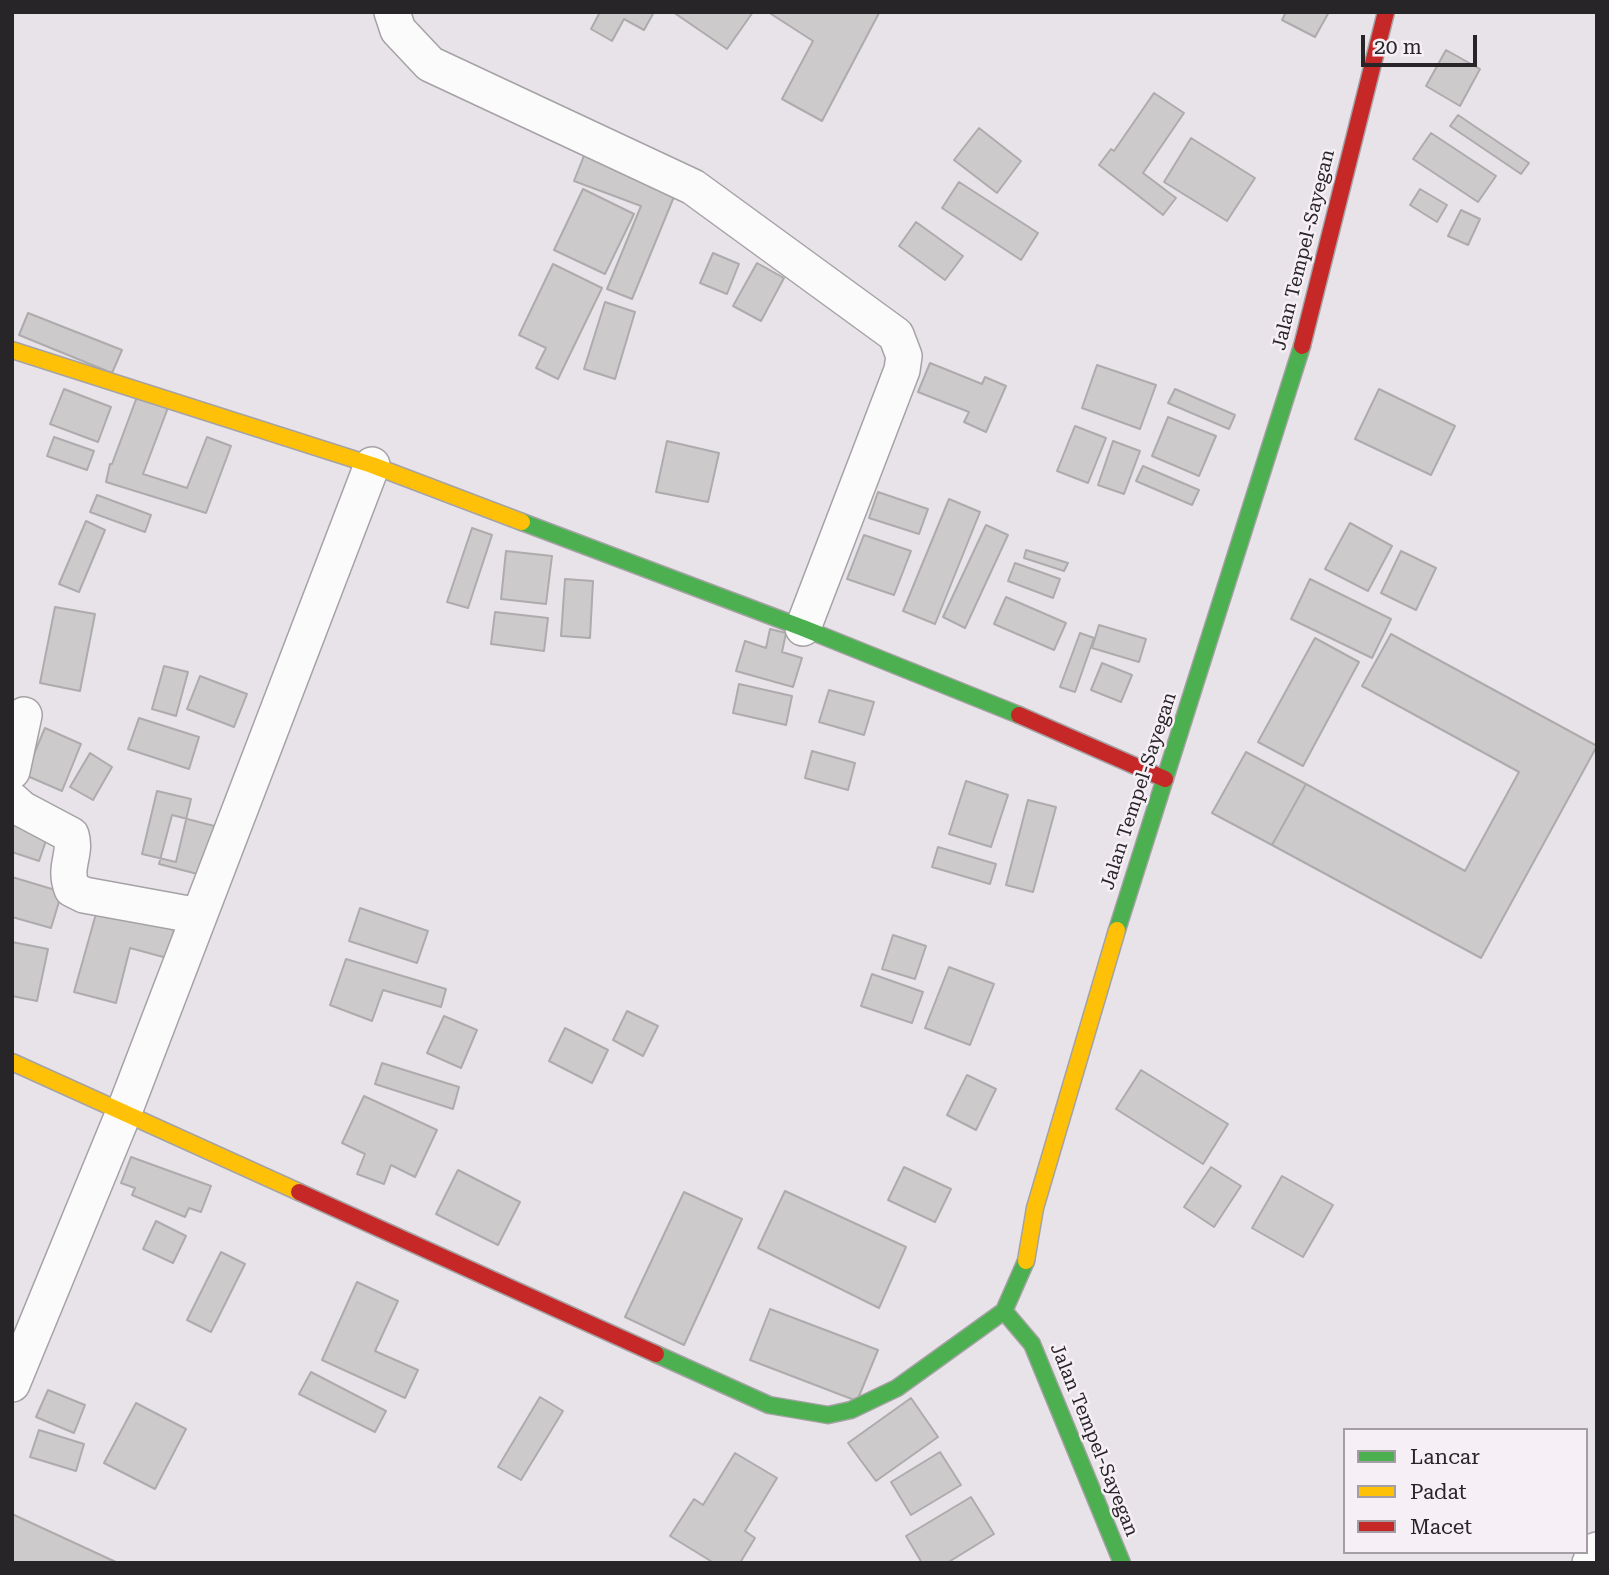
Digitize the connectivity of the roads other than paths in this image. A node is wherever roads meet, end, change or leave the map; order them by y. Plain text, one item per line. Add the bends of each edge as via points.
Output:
1 (392, 12) edge
2 (1386, 12) edge
3 (12, 350) edge
4 (372, 465) junction
5 (803, 628) junction
6 (24, 715) dead end
7 (12, 771) edge
8 (1165, 779) junction
9 (12, 800) edge
10 (199, 916) junction
11 (12, 1062) edge
12 (124, 1112) junction
13 (1004, 1311) junction
14 (12, 1384) edge
15 (1597, 1550) edge
16 (1122, 1563) edge
17 (1590, 1563) edge

1 - 5 street via 398,30 430,64 693,187 896,335 904,356 902,370
2 - 8 street, Jalan Tempel-Sayegan via 1301,351
3 - 4 street
4 - 5 street
4 - 10 street
5 - 8 street
6 - 7 street
8 - 13 street, Jalan Tempel-Sayegan via 1035,1208 1029,1253
9 - 10 street via 71,835 66,874 72,889
10 - 12 street
11 - 12 street
12 - 13 street via 769,1405 826,1415 864,1405
12 - 14 street
13 - 16 street, Jalan Tempel-Sayegan via 1032,1344
15 - 17 street

